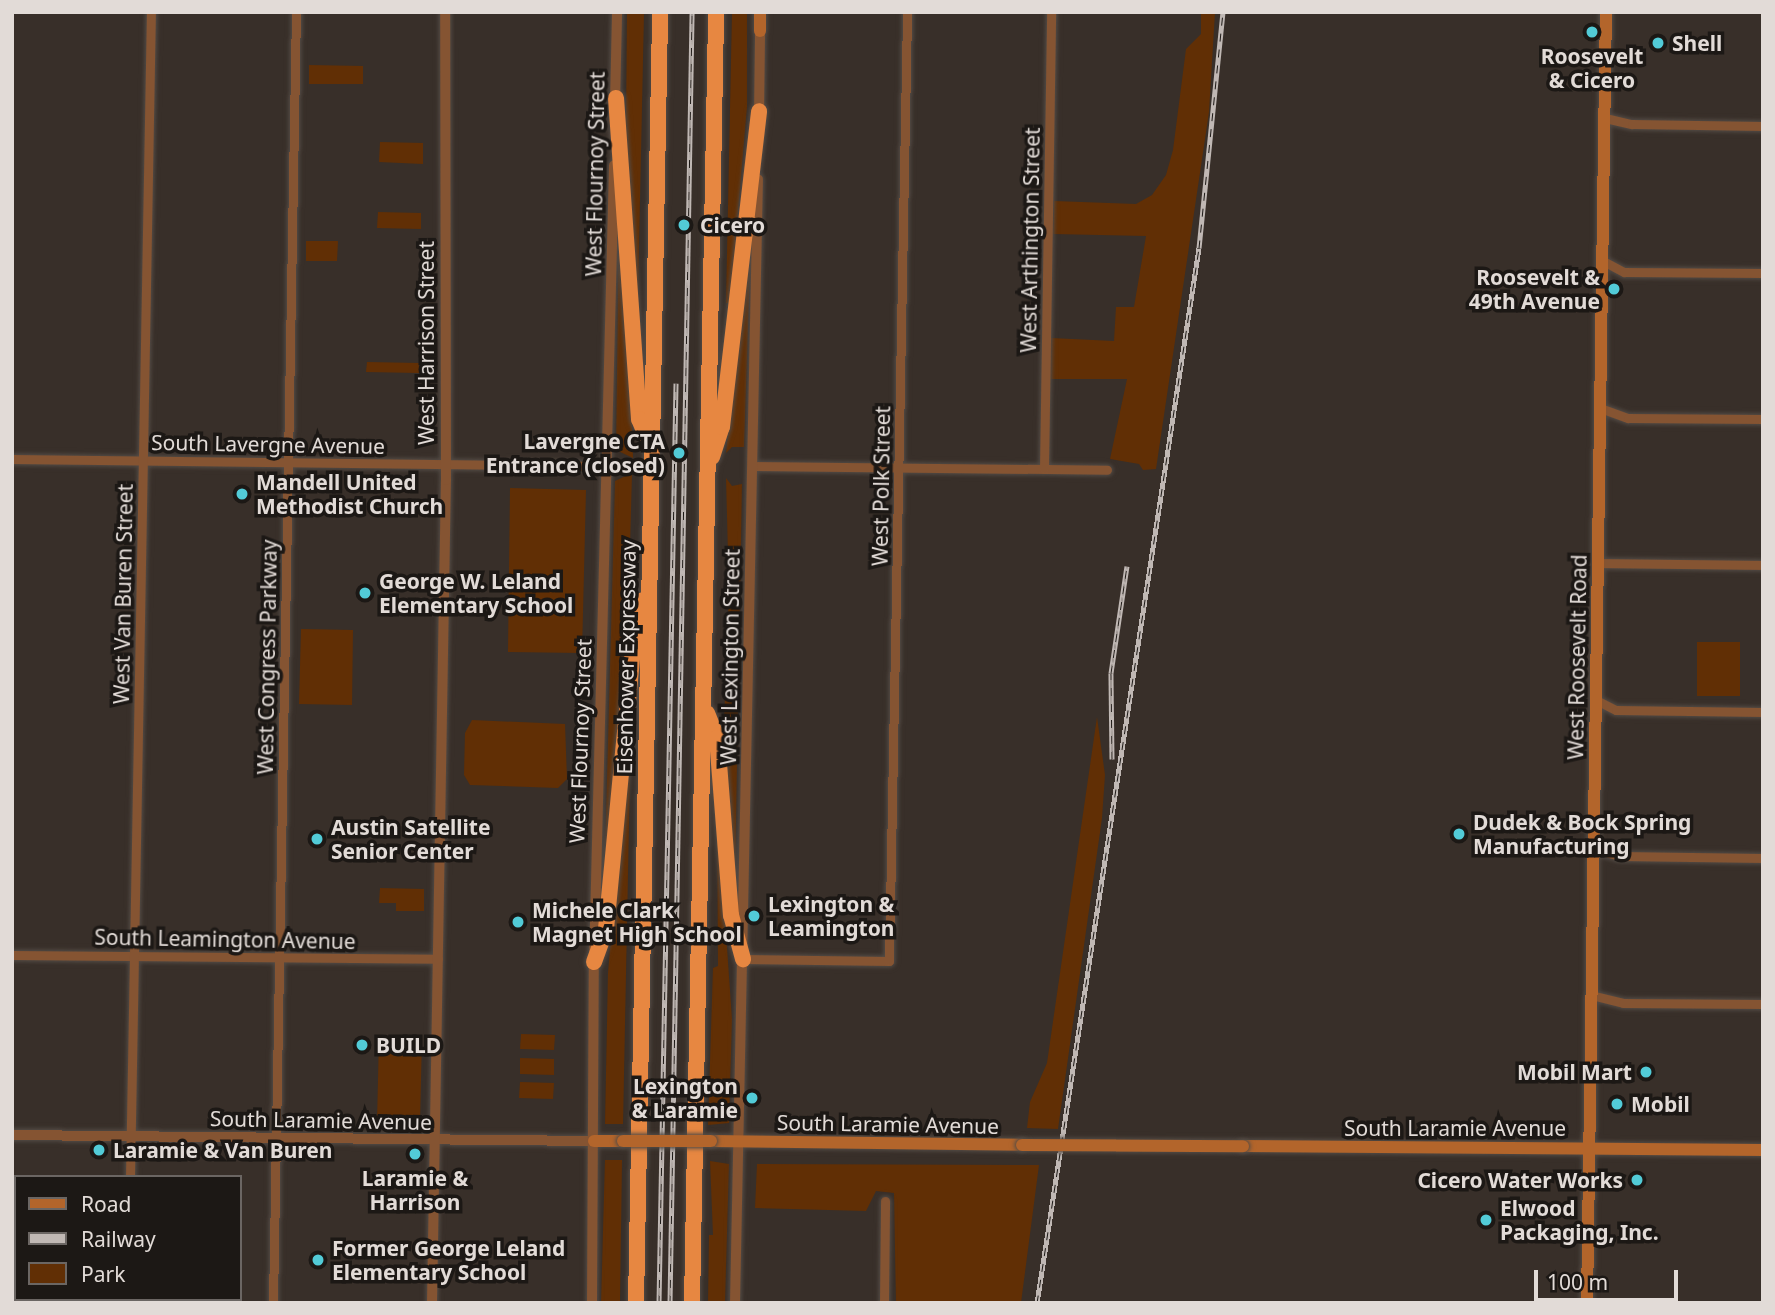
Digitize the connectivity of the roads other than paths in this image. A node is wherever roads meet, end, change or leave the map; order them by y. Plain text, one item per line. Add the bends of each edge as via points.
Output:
1 (151, 12) edge
2 (296, 12) edge
3 (445, 12) edge
4 (617, 12) edge
5 (660, 12) edge
6 (716, 12) edge
7 (760, 12) edge
8 (907, 12) edge
9 (1051, 12) edge
10 (1606, 12) edge
11 (760, 31) joint
12 (615, 97) junction
13 (759, 111) junction
14 (1605, 118) junction
15 (1763, 126) edge
16 (1603, 261) junction
17 (1763, 273) edge
18 (1600, 408) junction
19 (1763, 419) edge
20 (652, 451) junction
21 (12, 459) edge
22 (143, 460) junction
23 (288, 461) junction
24 (446, 463) junction
25 (607, 466) junction
26 (752, 466) junction
27 (899, 468) junction
28 (1044, 469) junction
29 (1107, 470) dead end
30 (707, 472) junction
31 (1598, 564) junction
32 (1763, 565) edge
33 (649, 581) junction
34 (1596, 700) junction
35 (704, 702) junction
36 (1763, 712) edge
37 (1594, 848) junction
38 (1763, 858) edge
39 (12, 955) edge
40 (134, 956) junction
41 (279, 957) junction
42 (438, 959) junction
43 (743, 959) junction
44 (594, 962) junction
45 (1591, 995) junction
46 (1763, 1004) edge
47 (12, 1135) edge
48 (130, 1137) junction
49 (276, 1138) junction
50 (436, 1140) junction
51 (594, 1141) junction
52 (740, 1141) junction
53 (1589, 1148) junction
54 (1763, 1150) edge
55 (130, 1175) edge
56 (886, 1201) dead end
57 (273, 1303) edge
58 (432, 1303) edge
59 (592, 1303) edge
60 (636, 1303) edge
61 (692, 1303) edge
62 (735, 1303) edge
63 (884, 1303) edge
64 (1587, 1303) edge

1 - 22 street, West Van Buren Street
2 - 23 street, West Congress Parkway
3 - 24 street, West Harrison Street
4 - 12 street, West Flournoy Street
5 - 20 highway, Eisenhower Expressway
6 - 30 highway
7 - 11 main road, West Lexington Street
8 - 27 street, West Polk Street
9 - 28 street, West Arthington Street
10 - 14 main road, West Roosevelt Road
11 - 13 street, West Lexington Street
12 - 20 highway via 639,419
12 - 25 street, West Flournoy Street
13 - 26 street, West Lexington Street
13 - 30 highway via 722,427
14 - 15 street via 1632,124
14 - 16 main road, West Roosevelt Road
16 - 17 street via 1624,272
16 - 18 main road, West Roosevelt Road
18 - 19 street via 1628,418
18 - 31 main road, West Roosevelt Road
20 - 33 highway, Eisenhower Expressway
21 - 22 street, South Lavergne Avenue
22 - 23 street, South Lavergne Avenue
22 - 40 street, West Van Buren Street
23 - 24 street, South Lavergne Avenue
23 - 41 street, West Congress Parkway
24 - 25 street, South Lavergne Avenue
24 - 42 street, West Harrison Street
25 - 44 street, West Flournoy Street
26 - 27 street
26 - 43 street, West Lexington Street
27 - 28 street
27 - 43 street, West Polk Street via 890,961
28 - 29 street
30 - 35 highway
31 - 32 street
31 - 34 main road, West Roosevelt Road
33 - 44 highway via 635,626 606,929
33 - 60 highway, Eisenhower Expressway
34 - 36 street via 1616,710
34 - 37 main road, West Roosevelt Road
35 - 43 highway via 717,738 731,915
35 - 61 highway
37 - 38 street via 1619,856
37 - 45 main road, West Roosevelt Road
39 - 40 street, South Leamington Avenue
40 - 41 street, South Leamington Avenue
40 - 48 street, West Van Buren Street
41 - 42 street, South Leamington Avenue
41 - 49 street, West Congress Parkway
42 - 50 street, West Harrison Street
43 - 52 street, West Lexington Street
44 - 51 street, West Flournoy Street
45 - 46 street via 1623,1003
45 - 53 main road, West Roosevelt Road
47 - 48 street, South Laramie Avenue
48 - 49 street, South Laramie Avenue
48 - 55 street, West Van Buren Street
49 - 50 street, South Laramie Avenue
49 - 57 street, West Congress Parkway
50 - 51 street, South Laramie Avenue
50 - 58 street, West Harrison Street
51 - 52 main road, South Laramie Avenue, bridge
51 - 59 street, West Flournoy Street
52 - 53 main road, South Laramie Avenue, bridge
52 - 62 street, West Lexington Street
53 - 54 main road, South Laramie Avenue
53 - 64 main road, West Roosevelt Road
56 - 63 street

